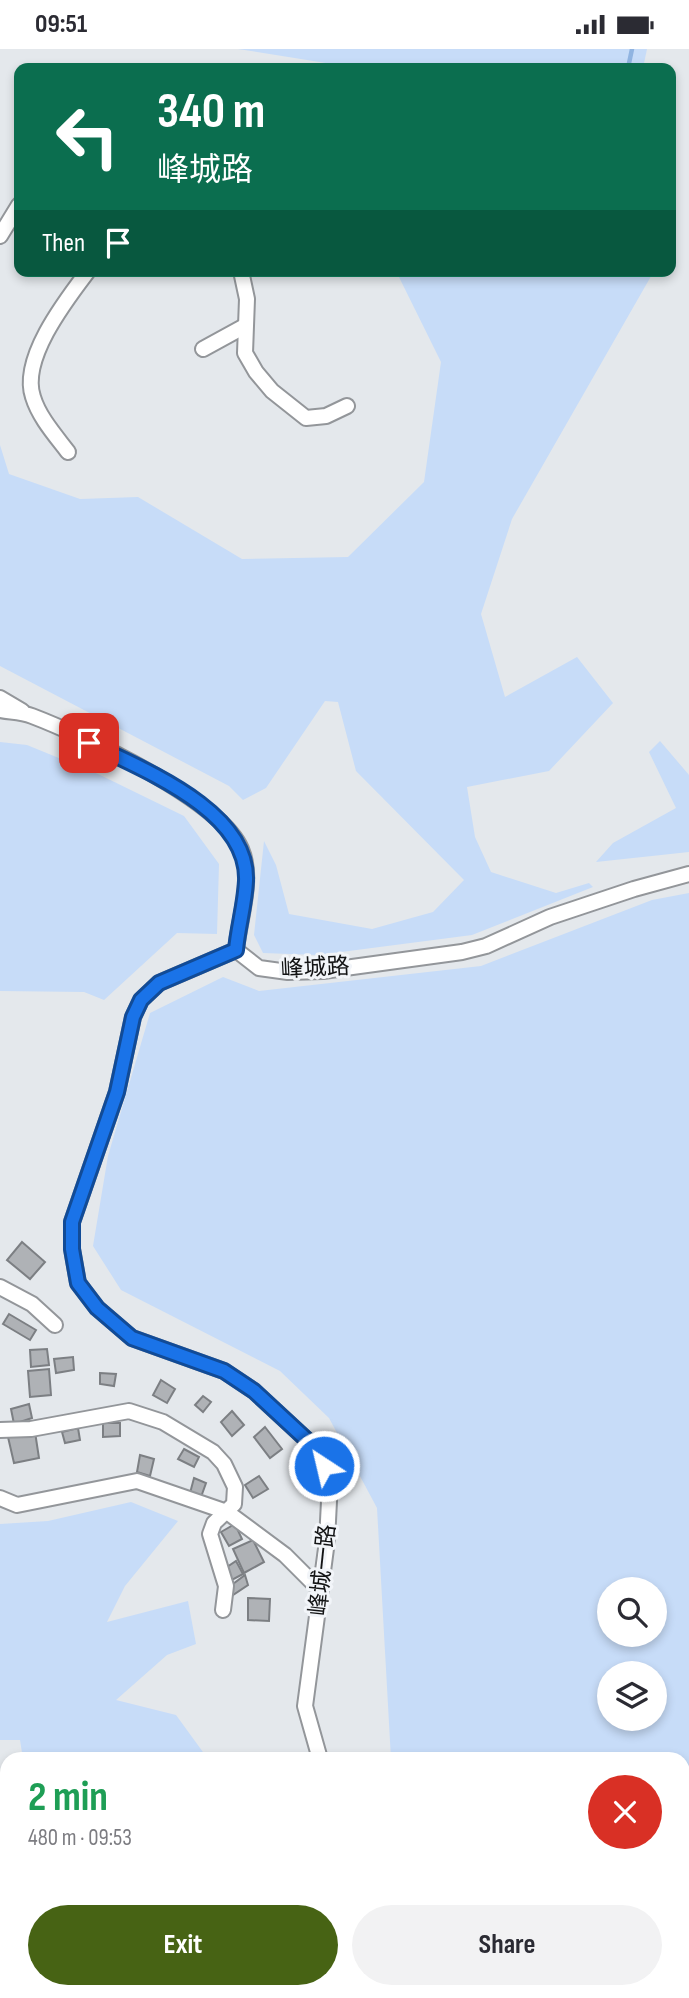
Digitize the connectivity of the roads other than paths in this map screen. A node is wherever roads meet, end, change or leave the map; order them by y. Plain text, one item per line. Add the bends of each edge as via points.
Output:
1 (14, 213) edge
2 (0, 236) edge
3 (83, 277) edge
4 (242, 277) edge
5 (245, 326) junction
6 (203, 349) dead end
7 (347, 406) dead end
8 (68, 451) dead end
9 (0, 698) edge
10 (0, 710) edge
11 (29, 715) junction
12 (689, 874) edge
13 (236, 950) junction
14 (0, 1287) edge
15 (55, 1325) dead end
16 (0, 1430) edge
17 (0, 1498) edge
18 (227, 1512) junction
19 (321, 1591) junction
20 (223, 1610) dead end
21 (318, 1752) edge

1 - 2 street
3 - 8 street via 66,299 29,371 32,396
4 - 5 street
5 - 6 street
5 - 7 street via 245,353 272,391 290,406 306,418 326,416
9 - 11 street
10 - 11 street
11 - 13 street via 163,780 217,817 241,849 246,880
12 - 13 street, 峰城路 via 550,917 462,952 288,972 259,968
13 - 19 street, 峰城一路 via 159,983 141,1000 117,1092 72,1222 72,1249 78,1283 97,1308 132,1338 224,1371 254,1391 308,1441 324,1466 329,1501
14 - 15 street via 32,1304
16 - 18 street via 31,1429 129,1411 163,1422 213,1452 224,1464 235,1487 234,1504
17 - 18 street via 17,1505 137,1481
18 - 19 street via 285,1555
18 - 20 street via 214,1523 210,1534 226,1586
19 - 21 street, 峰城一路 via 305,1706

